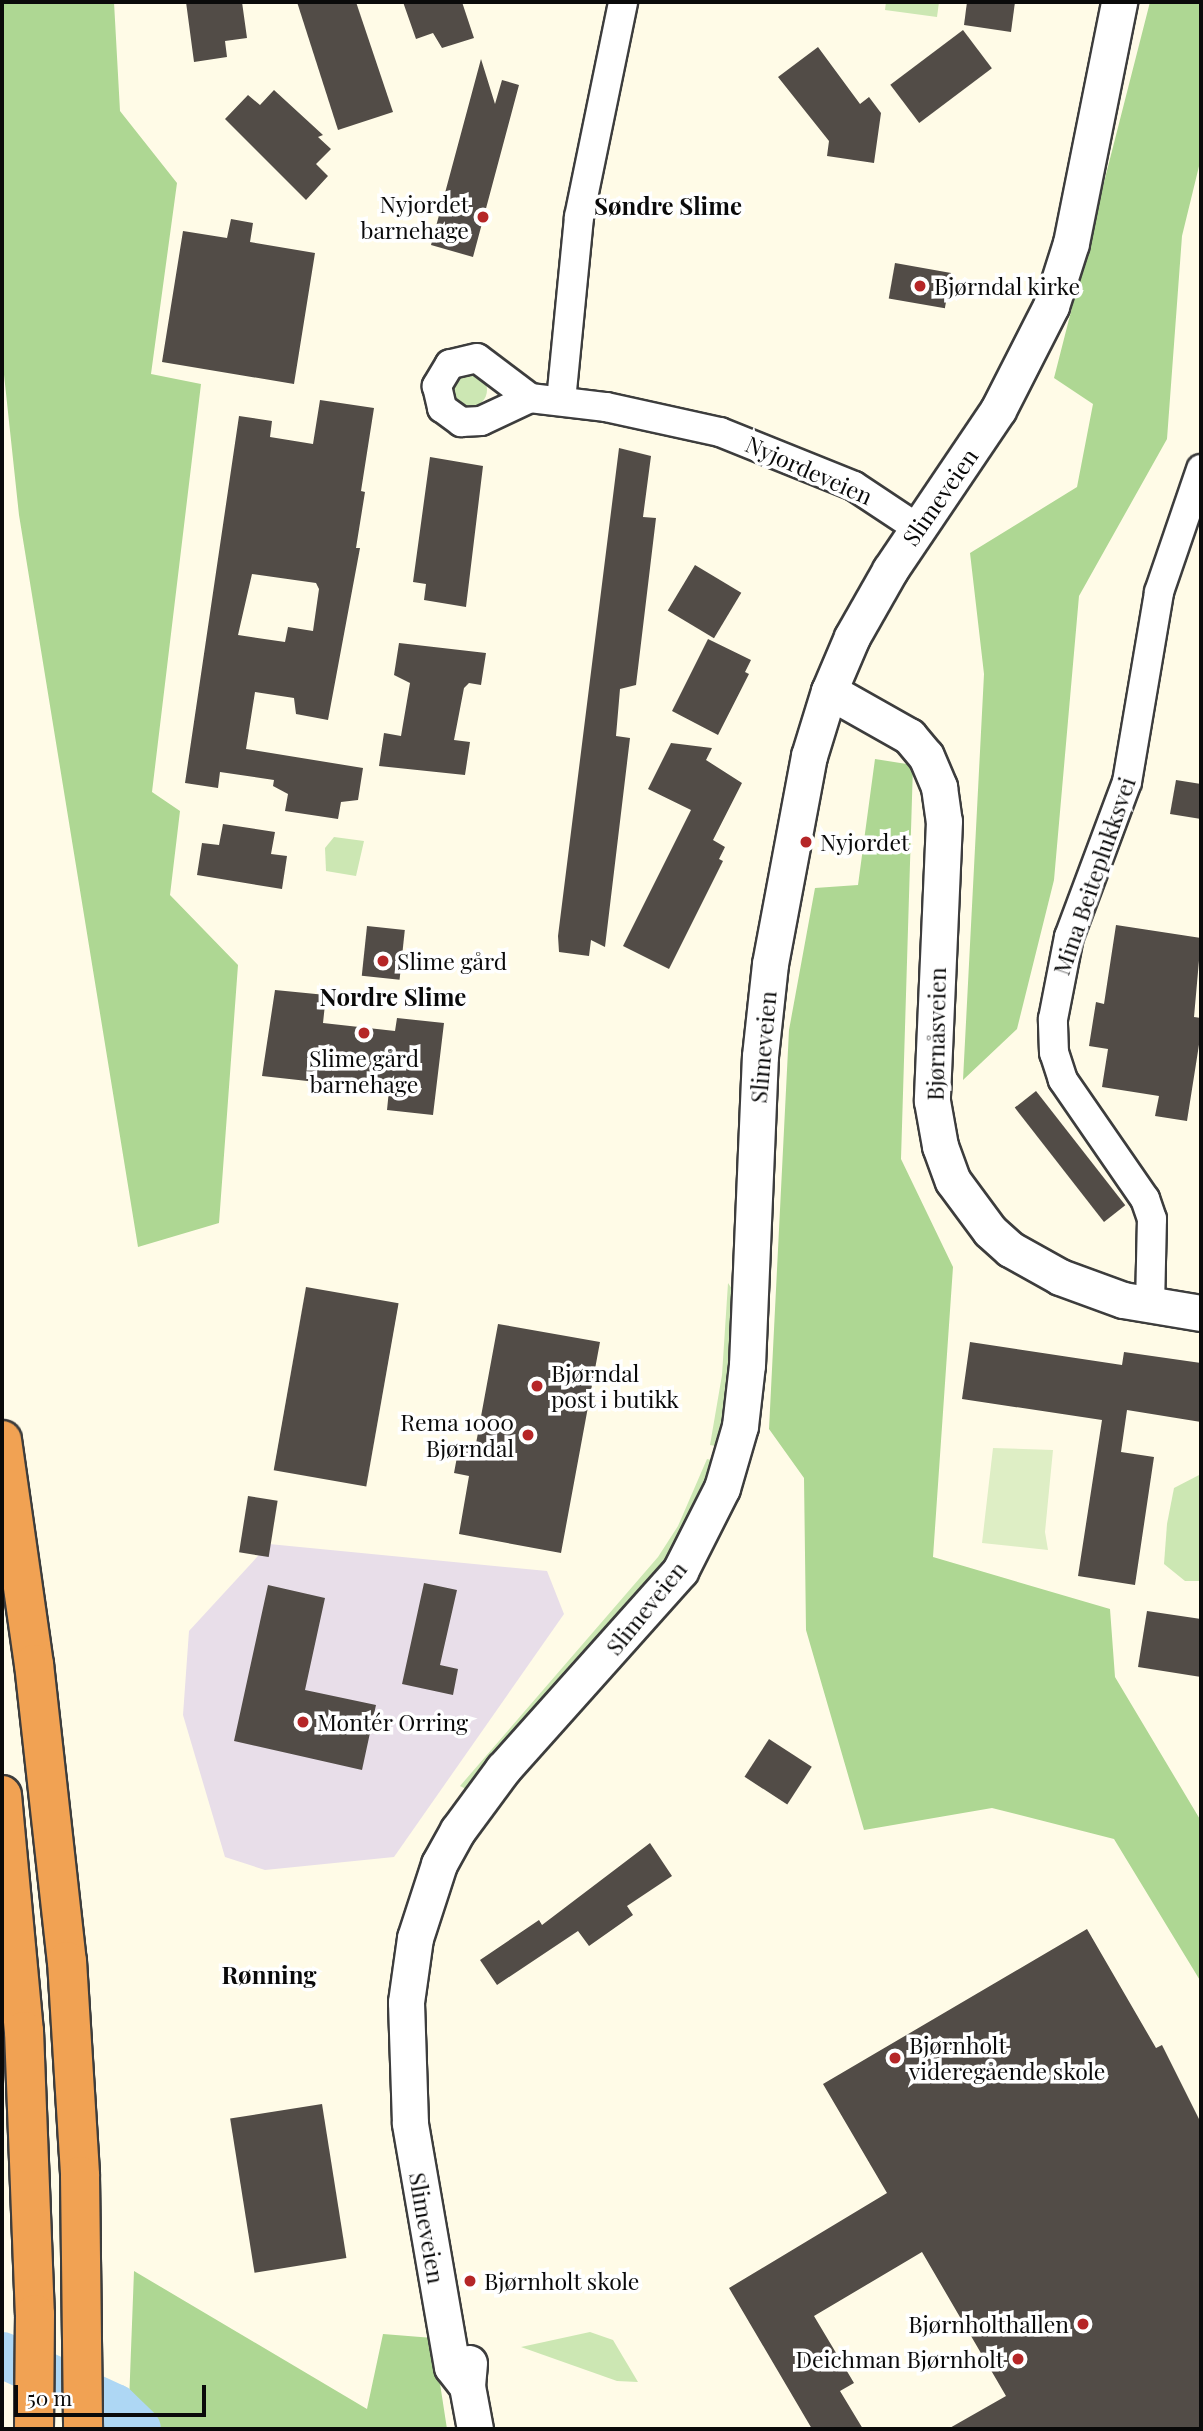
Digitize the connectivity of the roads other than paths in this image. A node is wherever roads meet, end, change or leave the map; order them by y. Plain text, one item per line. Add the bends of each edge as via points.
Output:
1 (622, 2) edge
2 (1119, 2) edge
3 (530, 398) dead end
4 (561, 401) junction
5 (1201, 469) edge
6 (919, 529) junction
7 (828, 691) junction
8 (1150, 1306) junction
9 (1201, 1313) edge
10 (2, 1440) edge
11 (2, 1795) edge
12 (34, 2429) edge
13 (83, 2429) edge
14 (475, 2429) edge

1 - 4 street via 579,217
2 - 6 street, Slimeveien via 1071,243 1051,306 998,410
3 - 4 street, Nyjordeveien
4 - 6 street, Nyjordeveien via 693,425 768,449 854,486
5 - 8 street, Mina Beiteplukksvei via 1159,592 1127,782 1069,937 1053,1019 1054,1053 1063,1080 1145,1199 1152,1219
6 - 7 street, Slimeveien via 865,613
7 - 8 street, Bjørnåsveien via 909,736 926,756 939,787 944,830 932,1101 940,1146 953,1181 978,1217 1010,1249 1060,1277
7 - 14 street, Slimeveien via 801,786 771,964 760,1056 751,1328 732,1458 710,1516 680,1571 495,1779 439,1864 409,1972 410,2063 426,2118 460,2307
8 - 9 street, Bjørnåsveien
10 - 13 highway via 34,1664 67,1961 80,2176
11 - 12 highway via 18,1956 31,2178

